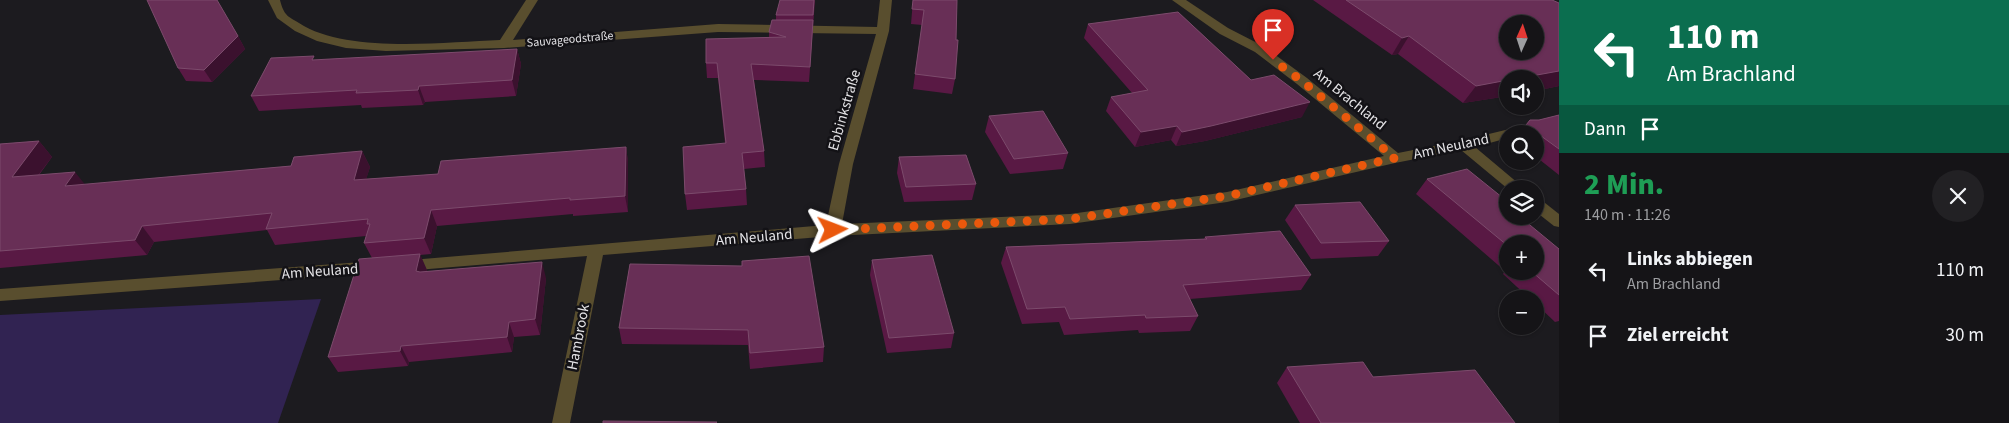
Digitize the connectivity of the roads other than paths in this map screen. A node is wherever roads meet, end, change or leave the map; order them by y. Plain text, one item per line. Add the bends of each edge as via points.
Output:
1 (274, 0) edge
2 (532, 0) edge
3 (886, 0) edge
4 (1178, 0) edge
5 (884, 31) junction
6 (504, 44) junction
7 (1559, 121) edge
8 (1464, 145) junction
9 (1395, 158) junction
10 (1507, 180) edge
11 (1544, 210) edge
12 (1559, 222) edge
13 (833, 230) junction
14 (596, 250) junction
15 (0, 295) edge
16 (561, 423) edge

1 - 6 street, Sauvageodstraße via 282,16 299,28 346,44 386,47
2 - 6 street
3 - 5 street, Ebbinkstraße
4 - 9 street, Am Brachland via 1258,49 1302,81
5 - 6 street, Sauvageodstraße via 718,28
5 - 13 street, Ebbinkstraße via 846,164
7 - 8 street, Am Neuland
8 - 9 street, Am Neuland
8 - 10 street
9 - 13 street, Am Neuland via 1227,196 1070,219
11 - 12 street
13 - 14 street, Am Neuland
14 - 15 street, Am Neuland
14 - 16 street, Hambrook

